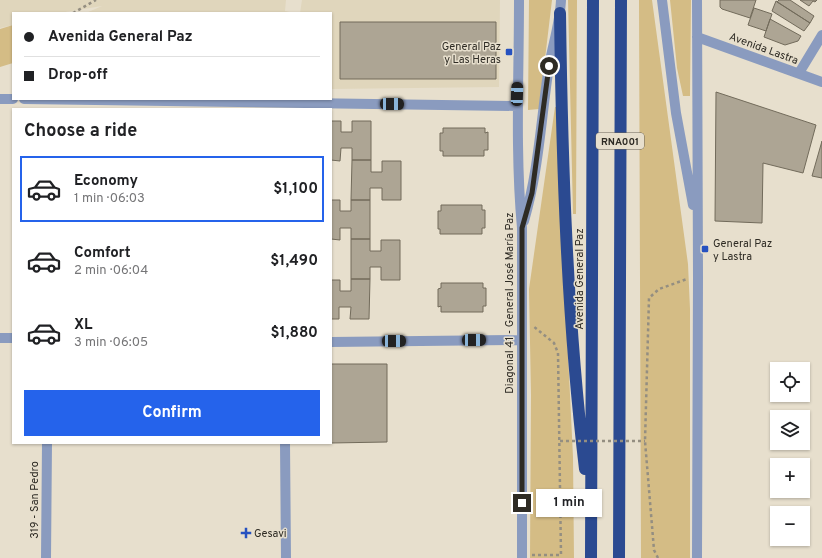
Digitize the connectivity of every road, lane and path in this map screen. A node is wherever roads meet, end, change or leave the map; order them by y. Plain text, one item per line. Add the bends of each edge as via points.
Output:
1 (96, 0) edge
2 (519, 0) edge
3 (561, 0) edge
4 (593, 0) edge
5 (621, 0) edge
6 (662, 0) edge
7 (697, 0) edge
8 (75, 12) edge
9 (560, 13) junction
10 (822, 35) edge
11 (697, 37) junction
12 (799, 73) junction
13 (822, 82) edge
14 (0, 99) edge
15 (12, 99) edge
16 (80, 100) edge
17 (284, 106) edge
18 (517, 106) junction
19 (697, 227) junction
20 (522, 228) junction
21 (698, 277) junction
22 (522, 320) junction
23 (0, 338) edge
24 (12, 338) edge
25 (521, 340) junction
26 (332, 342) edge
27 (560, 441) junction
28 (645, 441) junction
29 (47, 444) edge
30 (285, 444) edge
31 (591, 522) junction
32 (522, 556) edge
33 (46, 558) edge
34 (286, 558) edge
35 (591, 558) edge
36 (619, 558) edge
37 (658, 558) edge
38 (697, 558) edge

1 - 8 path
2 - 18 street, Diagonal 41 - General José María Paz
3 - 9 street
4 - 31 highway, Avenida General Paz / RNA001
5 - 36 highway, RNA001
6 - 19 street via 676,113
7 - 11 street
9 - 20 street via 549,66 532,193
9 - 31 highway via 569,298
10 - 12 street
11 - 12 street, Avenida Lastra
11 - 19 street
12 - 13 street, Avenida Lastra
14 - 15 street
16 - 17 street
17 - 18 street
18 - 20 street, Diagonal 41 - General José María Paz
19 - 21 street
20 - 22 street, Diagonal 41 - General José María Paz
21 - 28 path via 674,282 659,289 649,298
21 - 38 street
22 - 25 street, Diagonal 41 - General José María Paz
22 - 27 path via 554,343 558,353
23 - 24 street
25 - 26 street
25 - 32 street, Diagonal 41 - General José María Paz
27 - 28 path, bridge
27 - 32 path via 561,555
28 - 37 path via 654,550
29 - 33 street, 319 - San Pedro
30 - 34 street
31 - 35 highway, Avenida General Paz / RNA001

